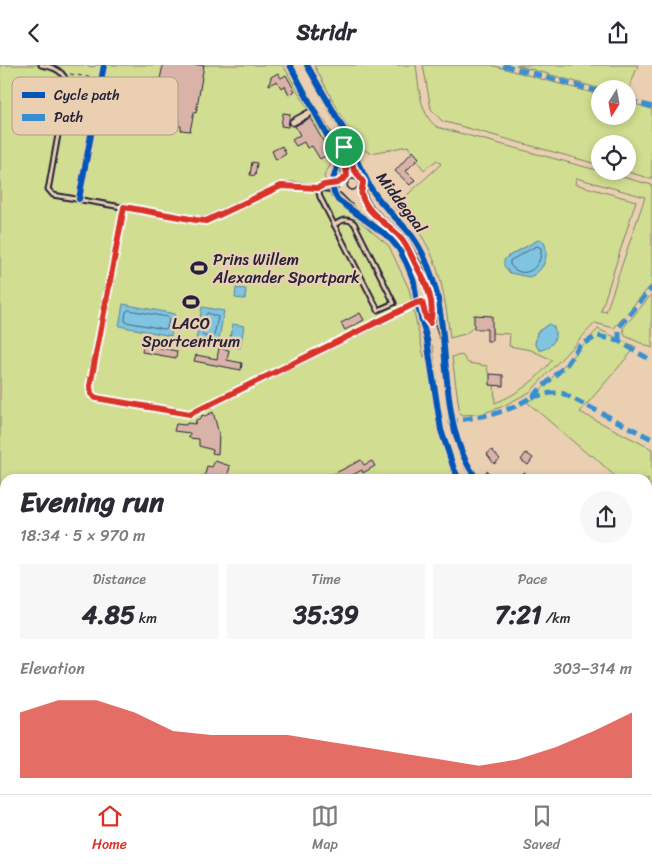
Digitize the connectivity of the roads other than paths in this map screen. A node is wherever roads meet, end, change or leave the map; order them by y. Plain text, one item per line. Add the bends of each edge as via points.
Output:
1 (42, 65) edge
2 (298, 65) edge
3 (64, 77) edge
4 (322, 106) junction
5 (293, 122) dead end
6 (58, 135) edge
7 (344, 147) junction
8 (358, 175) junction
9 (345, 178) junction
10 (318, 188) junction
11 (361, 192) junction
12 (347, 193) junction
13 (124, 207) junction
14 (383, 223) junction
15 (334, 225) junction
16 (379, 321) dead end
17 (464, 474) edge

1 - 3 lane via 56,69
2 - 4 street, Middegaal
4 - 5 street
4 - 7 street, Middegaal
6 - 13 lane via 48,189 53,195
7 - 8 street, Middegaal
7 - 9 street, Middegaal
8 - 9 street via 350,174
8 - 11 street via 363,182
9 - 10 lane
9 - 12 street via 342,186
10 - 12 lane
10 - 13 lane via 281,186 206,221
10 - 15 lane
11 - 12 street via 356,195
11 - 14 street, Middegaal via 364,201
12 - 14 street, Middegaal
13 - 16 lane via 90,386 91,394 96,398 190,414
14 - 17 street, Middegaal via 400,237 416,265 426,318 437,347 448,435
15 - 15 lane via 378,310 394,303 354,223 345,220

